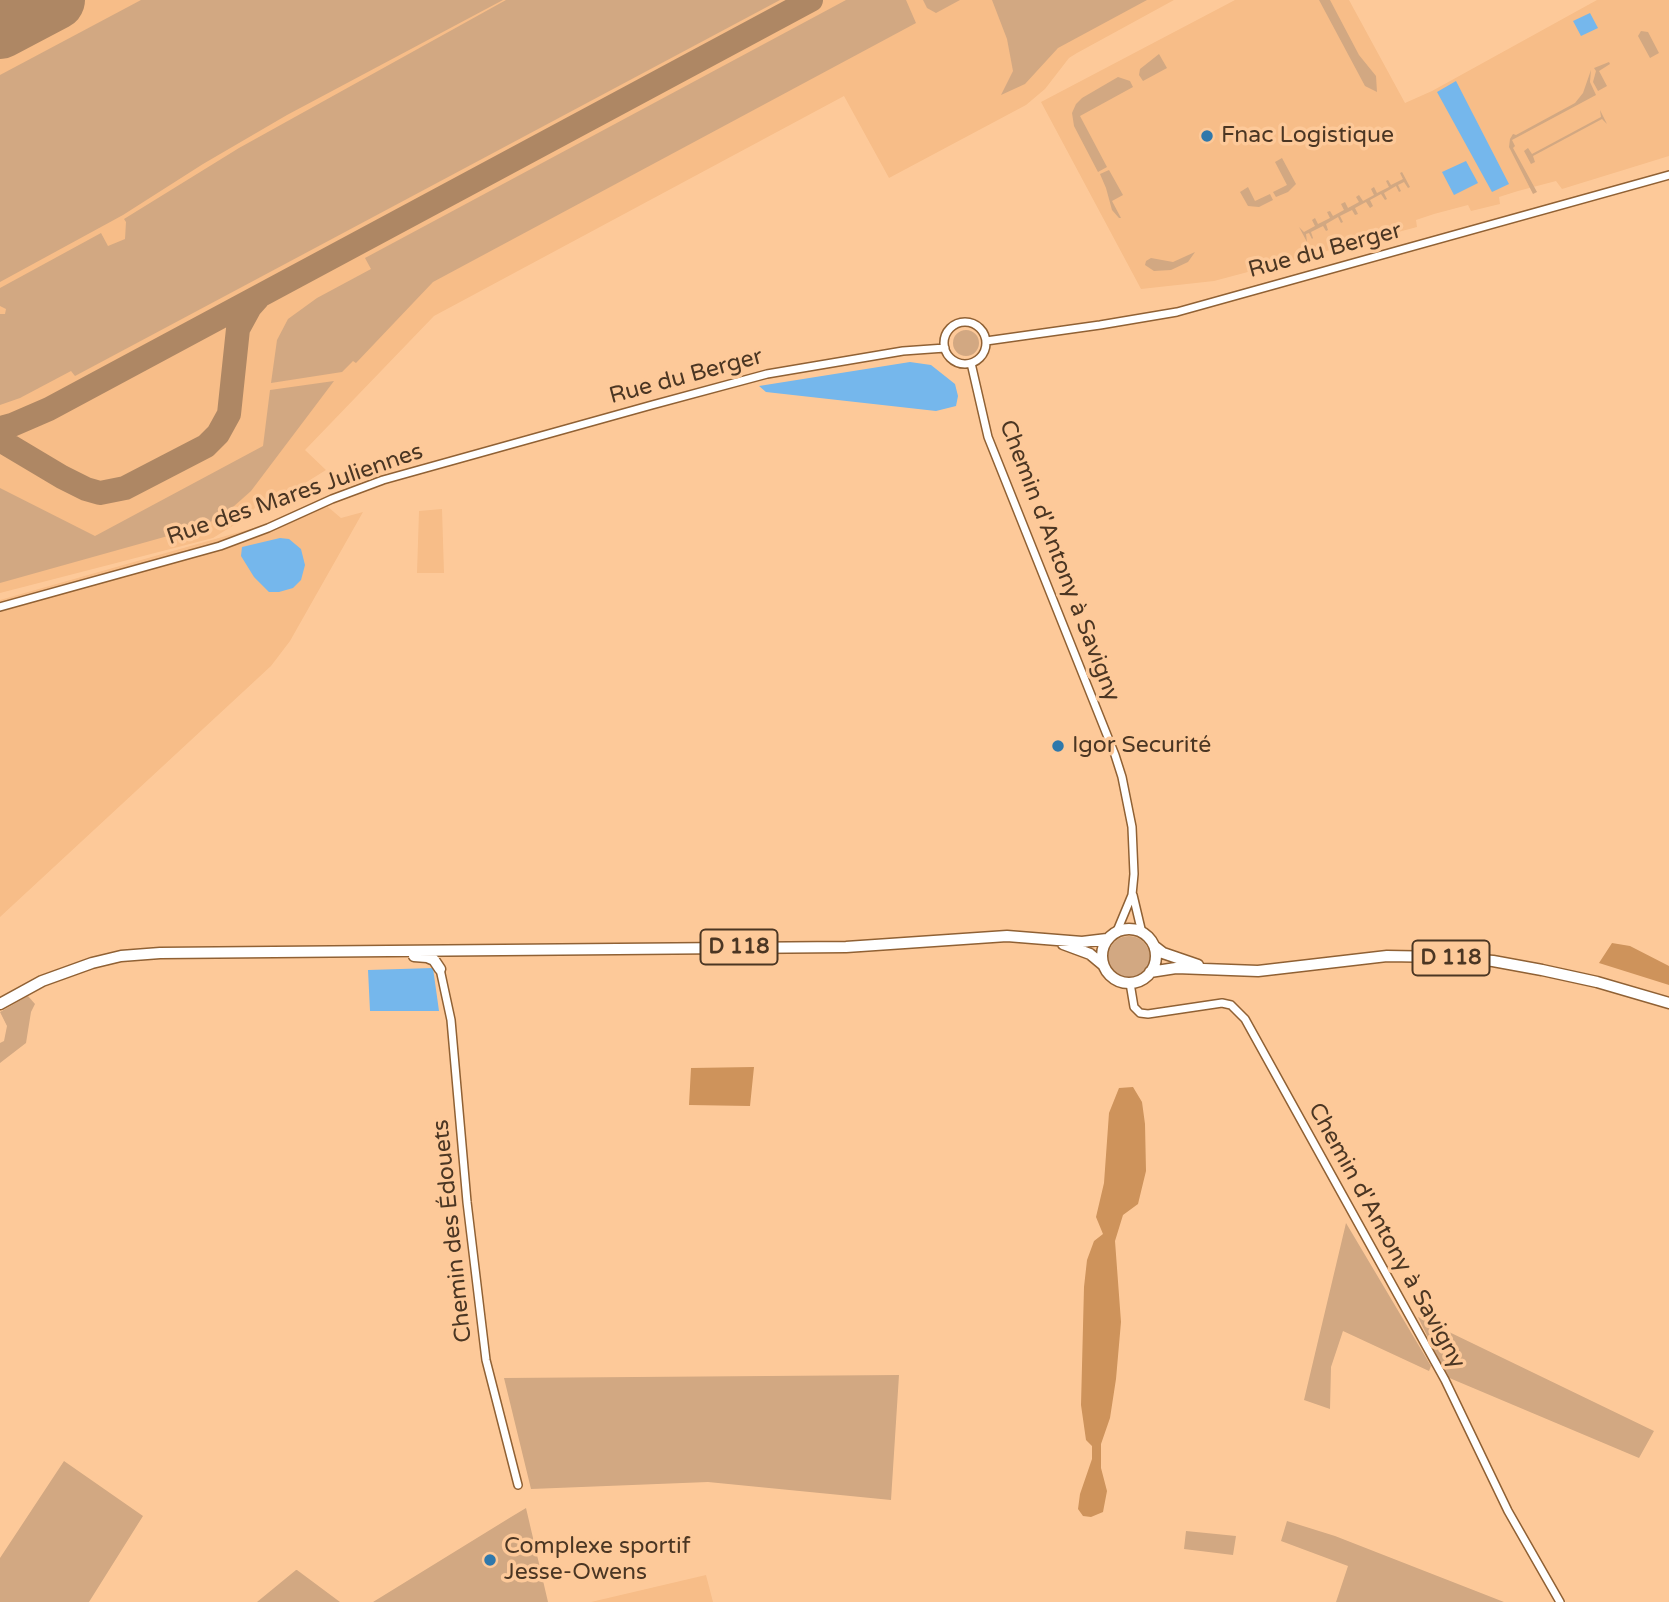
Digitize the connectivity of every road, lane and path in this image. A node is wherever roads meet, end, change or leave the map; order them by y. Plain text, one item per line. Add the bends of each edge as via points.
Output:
1 (1669, 175) edge
2 (986, 341) junction
3 (944, 348) junction
4 (971, 363) junction
5 (442, 464) joint
6 (0, 607) edge
7 (1132, 895) junction
8 (1117, 931) junction
9 (1142, 933) junction
10 (1037, 937) junction
11 (1107, 939) junction
12 (1154, 946) junction
13 (499, 949) junction
14 (374, 950) junction
15 (1102, 964) junction
16 (1229, 969) junction
17 (440, 970) junction
18 (1150, 972) junction
19 (1130, 983) junction
20 (1669, 1003) edge
21 (0, 1004) edge
22 (518, 1485) dead end
23 (1560, 1602) edge

1 - 2 street, Rue du Berger via 1166,314
2 - 3 street via 978,327 962,323 948,331
2 - 4 street via 981,356
3 - 4 street via 957,363
3 - 5 street, Rue du Berger via 767,374
4 - 7 street, Chemin d'Antony à Savigny via 988,438 1122,777 1132,827
5 - 6 street, Rue des Mares Juliennes via 383,480 220,545
7 - 8 street
7 - 9 street
8 - 9 main road
8 - 11 main road
9 - 12 main road
10 - 11 main road, D 118 via 1082,942
10 - 13 main road, D 118 via 846,947
10 - 15 main road, D 118 via 1077,948
11 - 15 main road
12 - 16 main road, D 118 via 1177,959
12 - 18 main road via 1156,960
13 - 14 main road, D 118
13 - 17 main road via 489,955 443,957
14 - 17 main road via 387,956 427,957
14 - 21 main road, D 118 via 121,956 62,973
15 - 19 main road via 1114,979
16 - 18 main road, D 118
16 - 20 main road, D 118 via 1258,971 1387,956 1445,957 1542,970
17 - 22 street, Chemin des Édouets via 451,1020 486,1360
18 - 19 main road
19 - 23 street, Chemin d'Antony à Savigny via 1134,1007 1140,1013 1222,1003 1245,1018 1445,1380 1508,1511

